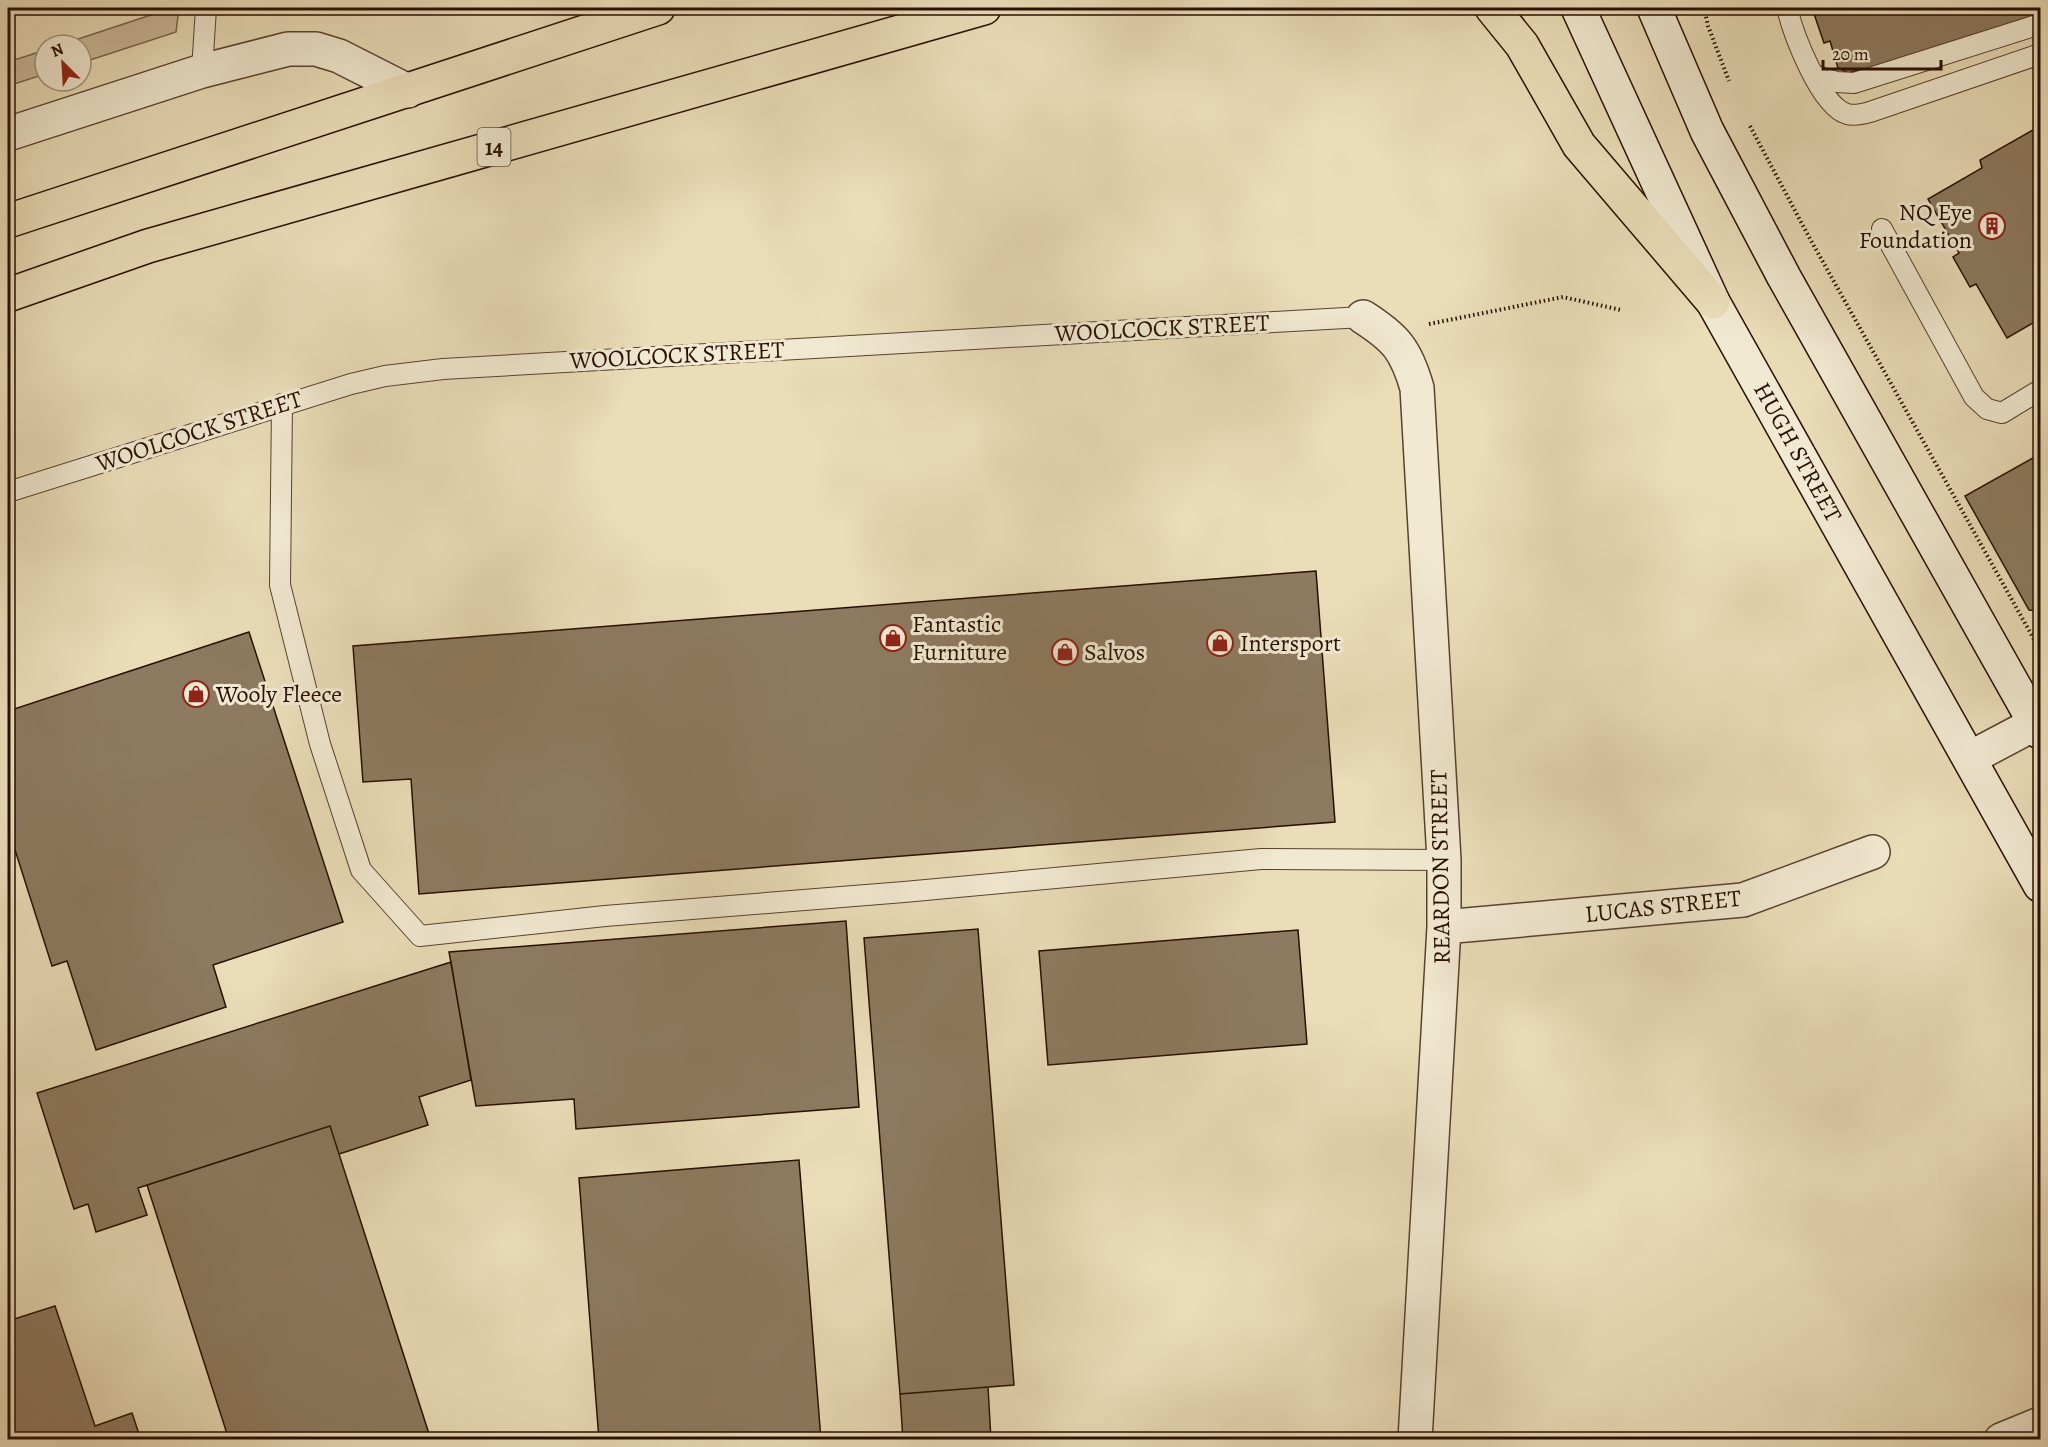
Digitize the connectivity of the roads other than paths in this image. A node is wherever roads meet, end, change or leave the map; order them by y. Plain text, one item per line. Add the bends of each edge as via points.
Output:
1 (206, 8) edge
2 (658, 8) edge
3 (984, 8) edge
4 (1492, 8) edge
5 (1578, 8) edge
6 (1654, 8) edge
7 (1787, 8) edge
8 (2040, 24) edge
9 (2040, 54) edge
10 (202, 71) junction
11 (1813, 75) junction
12 (408, 91) junction
13 (8, 134) edge
14 (8, 221) edge
15 (1882, 229) dead end
16 (8, 295) edge
17 (1713, 302) junction
18 (1375, 324) joint
19 (2040, 390) edge
20 (282, 404) junction
21 (8, 492) edge
22 (2039, 725) edge
23 (1970, 758) junction
24 (1873, 852) dead end
25 (1444, 860) junction
26 (2040, 885) edge
27 (1444, 927) junction
28 (2040, 1424) edge
29 (1415, 1440) edge
30 (2001, 1440) edge

1 - 10 lane
2 - 12 main road
3 - 16 main road, 14 via 148,246
4 - 17 main road via 1522,45 1579,145
5 - 17 street, HUGH STREET
6 - 22 street via 1707,131 1784,277
7 - 11 lane
8 - 11 lane via 1854,83
9 - 11 lane via 1854,115 1833,105
10 - 12 street via 288,49 316,49 339,56
10 - 13 street
12 - 14 main road
15 - 19 lane via 1974,397 1987,409 2002,413
17 - 23 street, HUGH STREET
18 - 20 lane, WOOLCOCK STREET via 443,369 385,376
18 - 25 street, REARDON STREET via 1409,361 1417,388
20 - 21 lane, WOOLCOCK STREET
20 - 25 lane via 280,585 320,744 361,870 420,936 605,916 1261,859
22 - 23 street
23 - 26 street, HUGH STREET
24 - 27 street, LUCAS STREET via 1743,900
25 - 27 street, REARDON STREET
27 - 29 street, REARDON STREET
28 - 30 street

